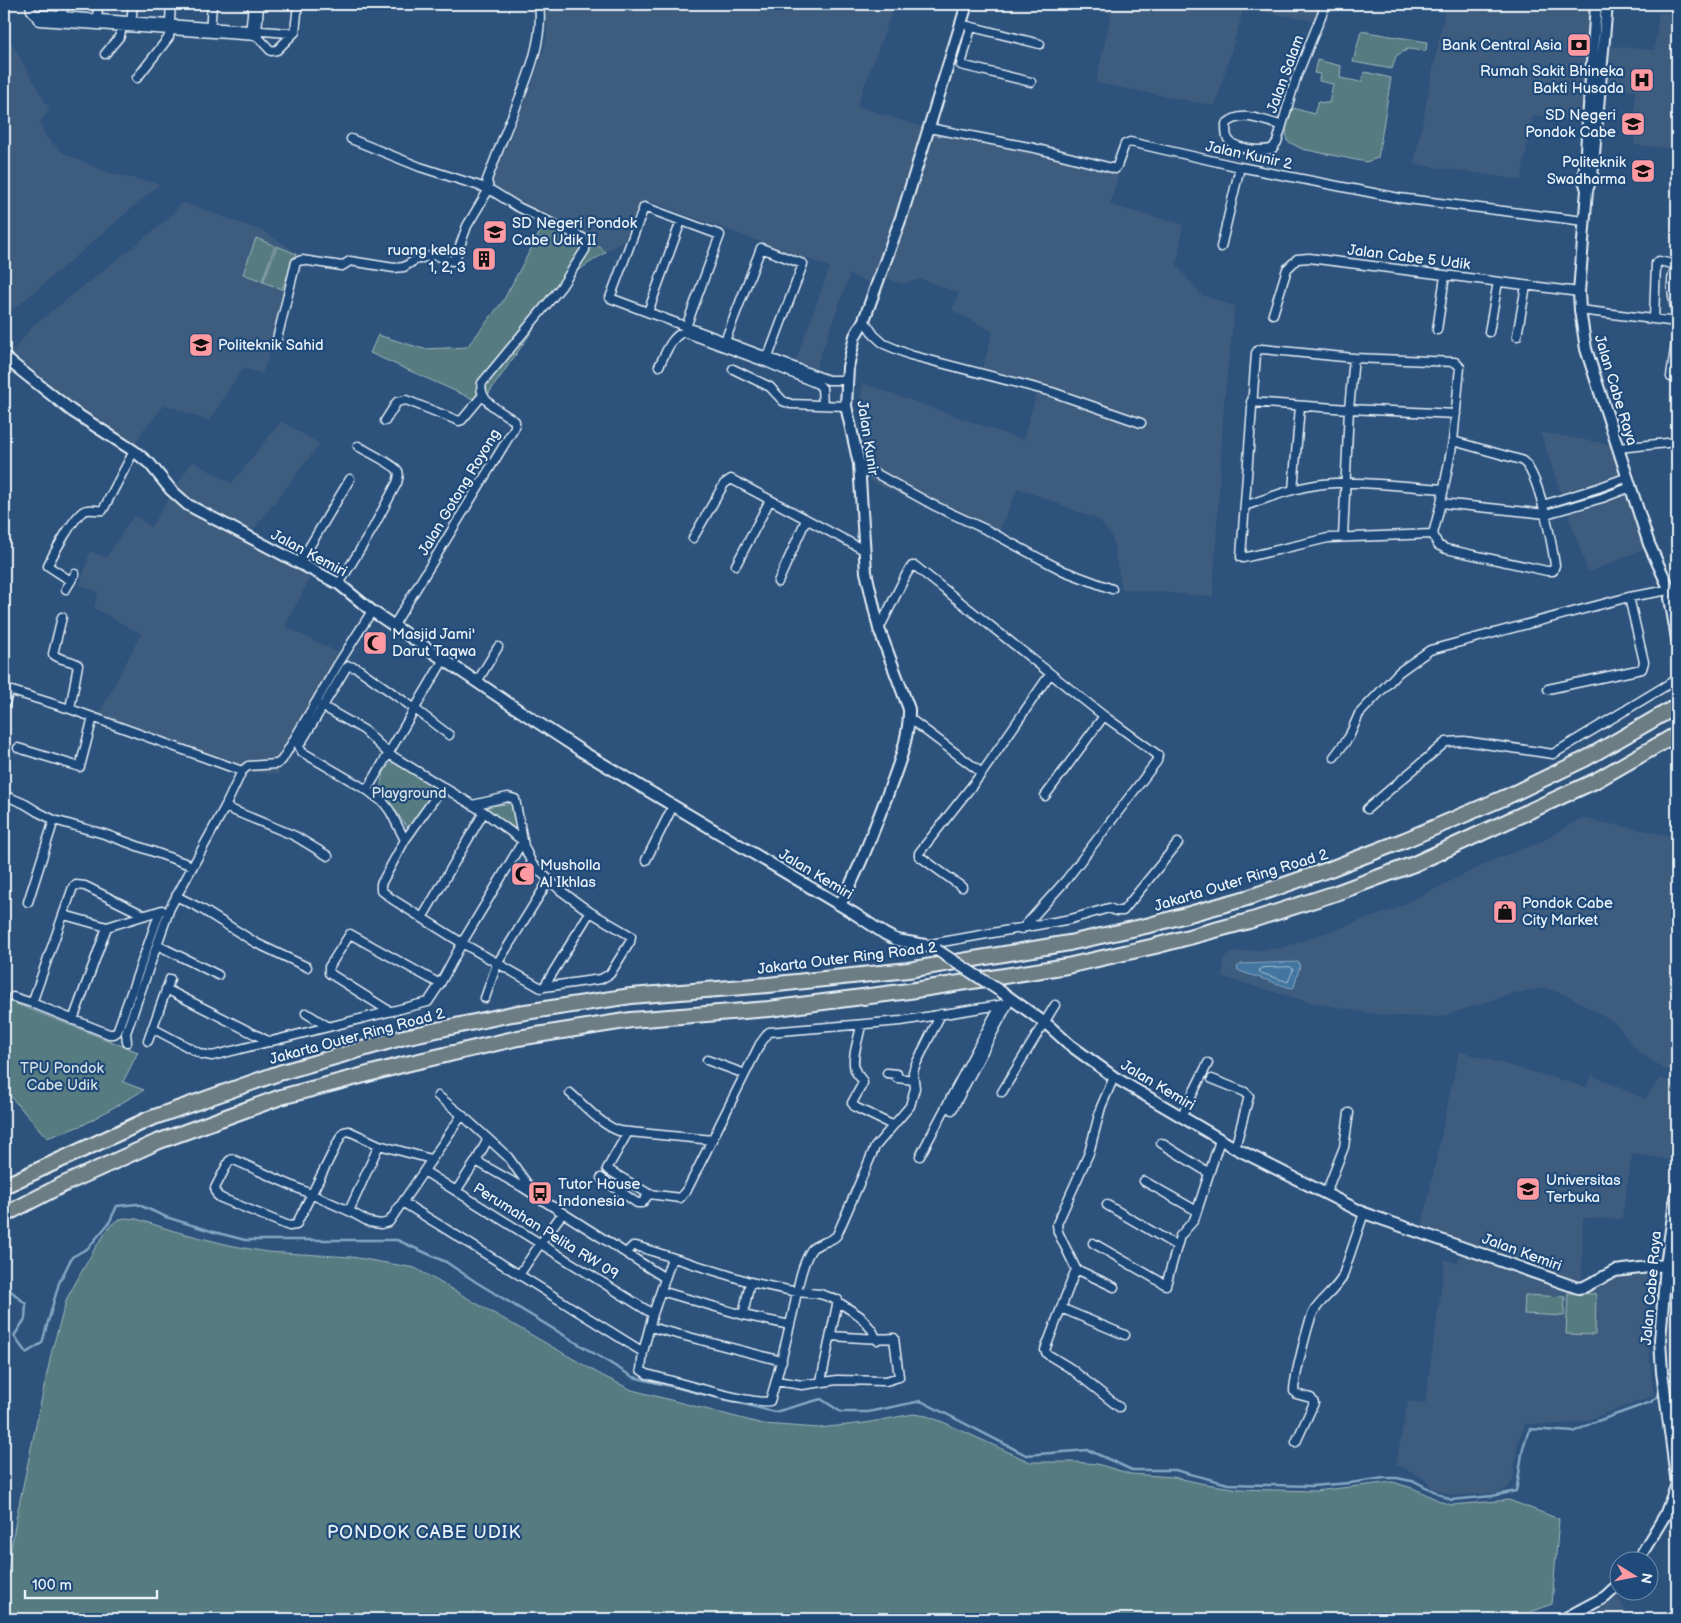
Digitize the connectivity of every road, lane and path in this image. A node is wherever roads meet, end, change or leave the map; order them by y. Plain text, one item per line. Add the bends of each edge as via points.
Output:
1 (30, 4) edge
2 (63, 4) edge
3 (98, 4) edge
4 (133, 4) edge
5 (172, 4) edge
6 (212, 4) edge
7 (252, 4) edge
8 (259, 4) edge
9 (298, 4) edge
10 (538, 4) edge
11 (967, 4) edge
12 (1326, 4) edge
13 (1596, 4) edge
14 (1607, 4) edge
15 (62, 19) junction
16 (97, 22) junction
17 (131, 24) junction
18 (966, 26) junction
19 (122, 27) junction
20 (170, 27) junction
21 (210, 30) junction
22 (295, 32) junction
23 (254, 33) junction
24 (1040, 44) dead end
25 (105, 54) dead end
26 (137, 78) dead end
27 (1031, 82) dead end
28 (1281, 125) junction
29 (929, 128) junction
30 (351, 139) dead end
31 (1240, 167) junction
32 (489, 189) junction
33 (1587, 190) junction
34 (681, 221) junction
35 (1584, 221) junction
36 (1220, 247) dead end
37 (1677, 266) edge
38 (1446, 276) junction
39 (1498, 282) junction
40 (1526, 286) junction
41 (1578, 292) junction
42 (1580, 310) junction
43 (648, 312) junction
44 (1273, 314) dead end
45 (1654, 319) junction
46 (864, 320) junction
47 (1677, 322) edge
48 (686, 327) junction
49 (1437, 330) dead end
50 (1489, 332) dead end
51 (1518, 336) dead end
52 (725, 341) junction
53 (275, 347) dead end
54 (4, 357) edge
55 (768, 357) junction
56 (1354, 358) junction
57 (659, 366) dead end
58 (733, 368) dead end
59 (1671, 377) dead end
60 (847, 380) junction
61 (482, 396) junction
62 (1251, 402) junction
63 (824, 405) junction
64 (846, 406) junction
65 (1300, 406) junction
66 (1349, 409) junction
67 (1456, 414) junction
68 (385, 421) dead end
69 (1141, 423) dead end
70 (1453, 440) junction
71 (1677, 442) edge
72 (358, 446) dead end
73 (1618, 448) junction
74 (134, 451) junction
75 (859, 464) junction
76 (350, 479) dead end
77 (1629, 482) junction
78 (1345, 483) junction
79 (1444, 489) junction
80 (1294, 490) junction
81 (770, 500) junction
82 (1441, 504) junction
83 (1245, 506) junction
84 (1543, 506) junction
85 (1546, 514) junction
86 (806, 520) junction
87 (1434, 534) junction
88 (1343, 537) junction
89 (693, 538) dead end
90 (864, 550) junction
91 (299, 564) junction
92 (736, 565) dead end
93 (778, 582) dead end
94 (339, 584) junction
95 (66, 589) dead end
96 (1112, 589) dead end
97 (1669, 590) junction
98 (1629, 597) junction
99 (1677, 606) edge
100 (372, 611) junction
101 (62, 617) dead end
102 (394, 625) junction
103 (879, 629) junction
104 (1677, 638) edge
105 (498, 647) dead end
106 (444, 660) junction
107 (1050, 674) junction
108 (1677, 679) edge
109 (477, 682) junction
110 (1548, 689) dead end
111 (4, 705) edge
112 (322, 706) junction
113 (1677, 706) edge
114 (70, 709) junction
115 (415, 709) junction
116 (1104, 716) junction
117 (93, 717) junction
118 (909, 718) junction
119 (1677, 734) edge
120 (449, 735) dead end
121 (18, 748) dead end
122 (389, 754) junction
123 (1334, 757) dead end
124 (242, 771) junction
125 (982, 773) junction
126 (442, 788) junction
127 (367, 790) junction
128 (4, 795) edge
129 (1045, 796) dead end
130 (472, 805) junction
131 (673, 806) junction
132 (225, 807) junction
133 (1368, 809) dead end
134 (484, 812) junction
135 (54, 820) junction
136 (405, 840) junction
137 (523, 841) junction
138 (1178, 843) dead end
139 (328, 856) dead end
140 (646, 860) dead end
141 (193, 866) junction
142 (549, 880) junction
143 (962, 887) dead end
144 (176, 896) junction
145 (28, 902) dead end
146 (840, 906) junction
147 (170, 908) junction
148 (160, 911) junction
149 (590, 912) junction
150 (64, 915) junction
151 (144, 915) junction
152 (422, 918) junction
153 (107, 927) junction
154 (1022, 929) junction
155 (462, 943) junction
156 (157, 945) junction
157 (925, 945) junction
158 (497, 964) junction
159 (307, 967) dead end
160 (218, 975) dead end
161 (170, 979) dead end
162 (440, 984) junction
163 (544, 987) junction
164 (166, 990) junction
165 (12, 997) dead end
166 (485, 998) dead end
167 (1009, 999) junction
168 (32, 1003) junction
169 (1000, 1005) junction
170 (1055, 1005) dead end
171 (389, 1011) junction
172 (306, 1013) dead end
173 (941, 1014) junction
174 (73, 1020) junction
175 (1044, 1023) junction
176 (327, 1026) junction
177 (861, 1026) junction
178 (152, 1028) junction
179 (148, 1041) dead end
180 (127, 1042) dead end
181 (270, 1042) junction
182 (707, 1060) dead end
183 (1208, 1063) dead end
184 (887, 1073) dead end
185 (745, 1074) junction
186 (1114, 1077) junction
187 (1212, 1079) dead end
188 (914, 1080) junction
189 (1002, 1092) dead end
190 (570, 1093) dead end
191 (438, 1096) dead end
192 (952, 1110) dead end
193 (1349, 1114) dead end
194 (462, 1115) junction
195 (1181, 1117) junction
196 (892, 1125) junction
197 (628, 1132) junction
198 (488, 1139) junction
199 (713, 1140) junction
200 (1220, 1140) junction
201 (1161, 1143) dead end
202 (379, 1145) junction
203 (1235, 1148) junction
204 (920, 1156) dead end
205 (431, 1159) junction
206 (476, 1161) junction
207 (424, 1171) junction
208 (1209, 1173) junction
209 (601, 1178) dead end
210 (1144, 1181) dead end
211 (4, 1186) edge
212 (1677, 1188) edge
213 (456, 1191) junction
214 (649, 1194) junction
215 (1326, 1194) junction
216 (312, 1196) junction
217 (536, 1197) junction
218 (404, 1203) junction
219 (1107, 1205) dead end
220 (350, 1211) junction
221 (1197, 1211) junction
222 (1364, 1213) junction
223 (562, 1214) junction
224 (4, 1215) edge
225 (1093, 1243) dead end
226 (540, 1244) junction
227 (1178, 1246) junction
228 (626, 1253) junction
229 (672, 1258) junction
230 (1666, 1265) junction
231 (1076, 1269) junction
232 (520, 1275) junction
233 (664, 1278) junction
234 (750, 1282) junction
235 (1114, 1287) dead end
236 (661, 1291) junction
237 (797, 1292) junction
238 (838, 1300) junction
239 (1060, 1308) junction
240 (653, 1314) junction
241 (743, 1315) junction
242 (790, 1325) junction
243 (650, 1327) junction
244 (831, 1336) junction
245 (1125, 1336) dead end
246 (877, 1340) junction
247 (643, 1352) junction
248 (782, 1361) junction
249 (776, 1381) junction
250 (821, 1381) junction
251 (1119, 1407) dead end
252 (1674, 1438) edge
253 (1296, 1442) dead end
254 (1644, 1550) edge
255 (1608, 1594) edge
256 (1564, 1619) edge

1 - 15 street via 34,14
2 - 15 street
3 - 16 street
4 - 17 street
5 - 20 street
6 - 21 street
7 - 23 street
8 - 23 street
9 - 22 street
10 - 32 street via 538,39 521,94 487,180
11 - 18 street, Jalan Kunir
12 - 28 street, Jalan Salam
13 - 33 street, Jalan Cabe Raya via 1584,180
14 - 33 street, Jalan Cabe Raya via 1592,177
15 - 16 street
16 - 17 street
16 - 19 street
17 - 19 street
17 - 20 street
18 - 24 street
18 - 27 street via 961,65
18 - 29 street, Jalan Kunir
19 - 25 street via 120,36
20 - 21 street
20 - 26 street via 167,41
21 - 23 street
22 - 23 street
22 - 23 street via 271,52
28 - 28 street, Jalan Salam via 1242,116 1232,118 1226,124 1227,137 1244,148 1272,149
29 - 31 street, Jalan Kunir 2 via 1034,148 1115,169 1125,144 1130,142
29 - 46 street, Jalan Kunir
30 - 32 street via 420,167
31 - 35 street, Jalan Kunir 2 via 1399,198
31 - 36 street
32 - 53 street via 467,226 452,261 434,255 399,268 350,261 342,266 302,260 296,262
32 - 61 street via 518,207 583,238 586,250 561,287 482,383
33 - 35 street, Jalan Cabe Raya
34 - 43 street
34 - 43 street via 644,207 610,298
34 - 48 street via 720,235
35 - 41 street, Jalan Cabe Raya
37 - 45 street via 1656,263
37 - 47 street via 1672,280
38 - 39 street, Jalan Cabe 5 Udik
38 - 44 street, Jalan Cabe 5 Udik via 1297,259 1287,269
38 - 49 street
39 - 40 street, Jalan Cabe 5 Udik
39 - 50 street
40 - 41 street, Jalan Cabe 5 Udik
40 - 51 street
41 - 42 street, Jalan Cabe Raya
42 - 45 street
42 - 73 street, Jalan Cabe Raya via 1586,349
43 - 48 street
45 - 47 street
46 - 60 street, Jalan Kunir via 855,336
46 - 69 street via 884,344 910,355 1052,392
47 - 59 street
48 - 52 street
52 - 55 street
52 - 55 street via 761,248 803,264
54 - 74 street, Jalan Kemiri via 72,411
55 - 60 street via 828,380
56 - 62 street via 1258,350
56 - 66 street
56 - 67 street via 1455,362 1460,368
57 - 63 street via 673,340 684,332 818,384 822,388
58 - 63 street via 770,387 783,401
60 - 64 street, Jalan Kunir
61 - 68 street via 459,421 406,400 397,402
61 - 102 street, Jalan Gotong Royong via 515,421 515,427
62 - 65 street
62 - 83 street
63 - 64 street
64 - 75 street, Jalan Kunir
65 - 66 street
65 - 80 street
66 - 67 street
66 - 78 street
67 - 70 street
70 - 79 street
70 - 84 street via 1525,462
71 - 73 street
72 - 94 street via 392,465 399,475 372,530
73 - 77 street, Jalan Cabe Raya
74 - 91 street, Jalan Kemiri via 188,505
74 - 95 street via 103,510 80,513 49,563 51,569 73,577
75 - 90 street, Jalan Kunir
75 - 96 street via 1064,571
76 - 91 street
77 - 84 street via 1598,488
77 - 85 street via 1602,498
77 - 97 street, Jalan Cabe Raya via 1649,544
78 - 79 street
78 - 80 street
78 - 88 street
79 - 82 street
80 - 83 street
81 - 86 street
81 - 89 street via 737,481 728,480
81 - 92 street
82 - 85 street
82 - 87 street
83 - 88 street via 1242,558
84 - 85 street
85 - 87 street via 1555,565 1553,571 1446,549 1438,544
86 - 90 street
86 - 93 street
87 - 88 street
90 - 103 street, Jalan Kunir
91 - 94 street, Jalan Kemiri
94 - 100 street, Jalan Kemiri
97 - 98 street
97 - 99 street, Jalan Cabe Raya
97 - 104 street, Jalan Cabe Raya
98 - 110 street via 1644,662 1642,669
98 - 123 street via 1430,650 1399,672 1359,714 1349,737
100 - 102 street, Jalan Kemiri
100 - 124 street via 282,760 276,764 248,766
101 - 114 street via 53,654 78,665
102 - 106 street, Jalan Kemiri
103 - 107 street via 907,573 915,566
103 - 118 street, Jalan Kunir
105 - 109 street
106 - 109 street, Jalan Kemiri
106 - 115 street
107 - 116 street
107 - 125 street
108 - 133 street via 1553,754 1446,742
109 - 131 street, Jalan Kemiri
111 - 114 street via 12,691
112 - 115 street via 349,666 357,668
112 - 122 street via 364,730
112 - 127 street via 300,744 300,750
113 - 211 highway, Jakarta Outer Ring Road 2 via 1585,759 1506,797 1405,840 1246,898 1150,925 1069,943 918,968 631,996 512,1014 404,1037 279,1073 149,1119
114 - 117 street
115 - 120 street
115 - 122 street
116 - 129 street
116 - 154 street via 1158,758 1066,880
117 - 121 street via 80,768
117 - 124 street
118 - 125 street
118 - 146 street, Jalan Kunir via 894,776 861,864
119 - 224 highway via 1595,781 1414,864 1249,921 1067,966 769,1009 631,1020 518,1038 406,1064 281,1097 157,1142
122 - 126 street
122 - 127 street
124 - 132 street
125 - 143 street via 919,855
126 - 130 street
126 - 136 street
127 - 136 street via 384,803
128 - 135 street
130 - 134 street
130 - 137 street via 515,798
131 - 140 street
131 - 146 street, Jalan Kemiri
132 - 139 street via 295,836
132 - 141 street
134 - 137 street
134 - 152 street
135 - 141 street
135 - 145 street
136 - 152 street via 380,884 381,890
137 - 142 street via 532,864
137 - 155 street
138 - 154 street via 1123,911 1109,908 1071,920
141 - 144 street
142 - 149 street
142 - 158 street
144 - 147 street
144 - 159 street
146 - 157 street, Jalan Kemiri via 898,940
147 - 148 street
147 - 156 street
148 - 151 street
148 - 174 street via 117,1032 109,1034
149 - 163 street
149 - 163 street via 631,936 614,969 601,979
150 - 151 street via 73,887 80,885
150 - 153 street
150 - 168 street
151 - 153 street
152 - 155 street
153 - 174 street
154 - 157 street
155 - 158 street
155 - 162 street
156 - 160 street
156 - 180 street via 126,1032
157 - 167 street, Jalan Kemiri, bridge
158 - 163 street
158 - 166 street
161 - 164 street
162 - 171 street via 428,1002
162 - 171 street via 350,934 329,967 329,973
164 - 178 street
164 - 181 street
165 - 168 street
167 - 169 street
167 - 175 street, Jalan Kemiri
167 - 192 street
168 - 174 street
169 - 173 street
169 - 204 street
170 - 175 street
171 - 176 street
172 - 176 street
173 - 177 street
173 - 188 street via 915,1066
175 - 186 street, Jalan Kemiri
175 - 189 street
176 - 181 street
177 - 185 street via 769,1032
177 - 196 street via 854,1064 863,1081 852,1103
178 - 179 street
178 - 181 street via 201,1054 212,1056
182 - 185 street
183 - 195 street
184 - 188 street
185 - 199 street
186 - 195 street, Jalan Kemiri
186 - 231 street via 1101,1107 1089,1153 1057,1224
187 - 203 street via 1246,1092 1248,1096
188 - 196 street via 910,1106
190 - 197 street via 611,1128
191 - 194 street
193 - 215 street via 1344,1147
194 - 198 street
194 - 205 street
195 - 200 street, Jalan Kemiri
196 - 237 street via 871,1154 837,1235 812,1250
197 - 199 street
197 - 214 street via 607,1168
198 - 206 street
198 - 217 street via 508,1157
199 - 214 street via 684,1195 675,1198
200 - 203 street, Jalan Kemiri
200 - 208 street
201 - 208 street
202 - 205 street
202 - 216 street via 344,1132
202 - 220 street
203 - 215 street, Jalan Kemiri
205 - 207 street
206 - 213 street
206 - 217 street
207 - 213 street, Perumahan Pelita RW 09
207 - 218 street
208 - 221 street
209 - 214 street via 637,1203 642,1203
210 - 221 street
212 - 230 street, Jalan Cabe Raya
213 - 226 street, Perumahan Pelita RW 09
215 - 222 street, Jalan Kemiri
216 - 216 street via 296,1225 289,1226 221,1198 216,1188 232,1159
216 - 220 street
217 - 223 street
218 - 220 street via 389,1222 381,1224 368,1222
218 - 232 street
219 - 227 street
221 - 227 street via 1194,1220 1180,1236
222 - 230 street, Jalan Kemiri via 1578,1288 1615,1271
222 - 253 street via 1342,1278 1315,1309 1309,1322 1294,1391 1311,1398 1314,1403
223 - 226 street
223 - 228 street
225 - 227 street via 1166,1285
226 - 232 street
226 - 240 street, Perumahan Pelita RW 09
228 - 229 street via 636,1246
228 - 233 street
229 - 233 street
229 - 234 street
230 - 252 street, Jalan Cabe Raya via 1660,1340 1662,1372
231 - 235 street
231 - 239 street
232 - 247 street
233 - 236 street
234 - 237 street
234 - 241 street
236 - 240 street
236 - 241 street
237 - 238 street
237 - 242 street
238 - 244 street
238 - 246 street via 866,1322
239 - 245 street
239 - 251 street via 1045,1352
240 - 243 street
241 - 242 street
242 - 248 street
243 - 247 street
243 - 248 street
244 - 246 street
244 - 250 street
246 - 250 street via 894,1338 899,1377
247 - 249 street via 641,1370 647,1374 725,1394 767,1403
248 - 249 street
249 - 250 street via 802,1385
252 - 254 street, Jalan Cabe Raya via 1675,1494
255 - 256 street

